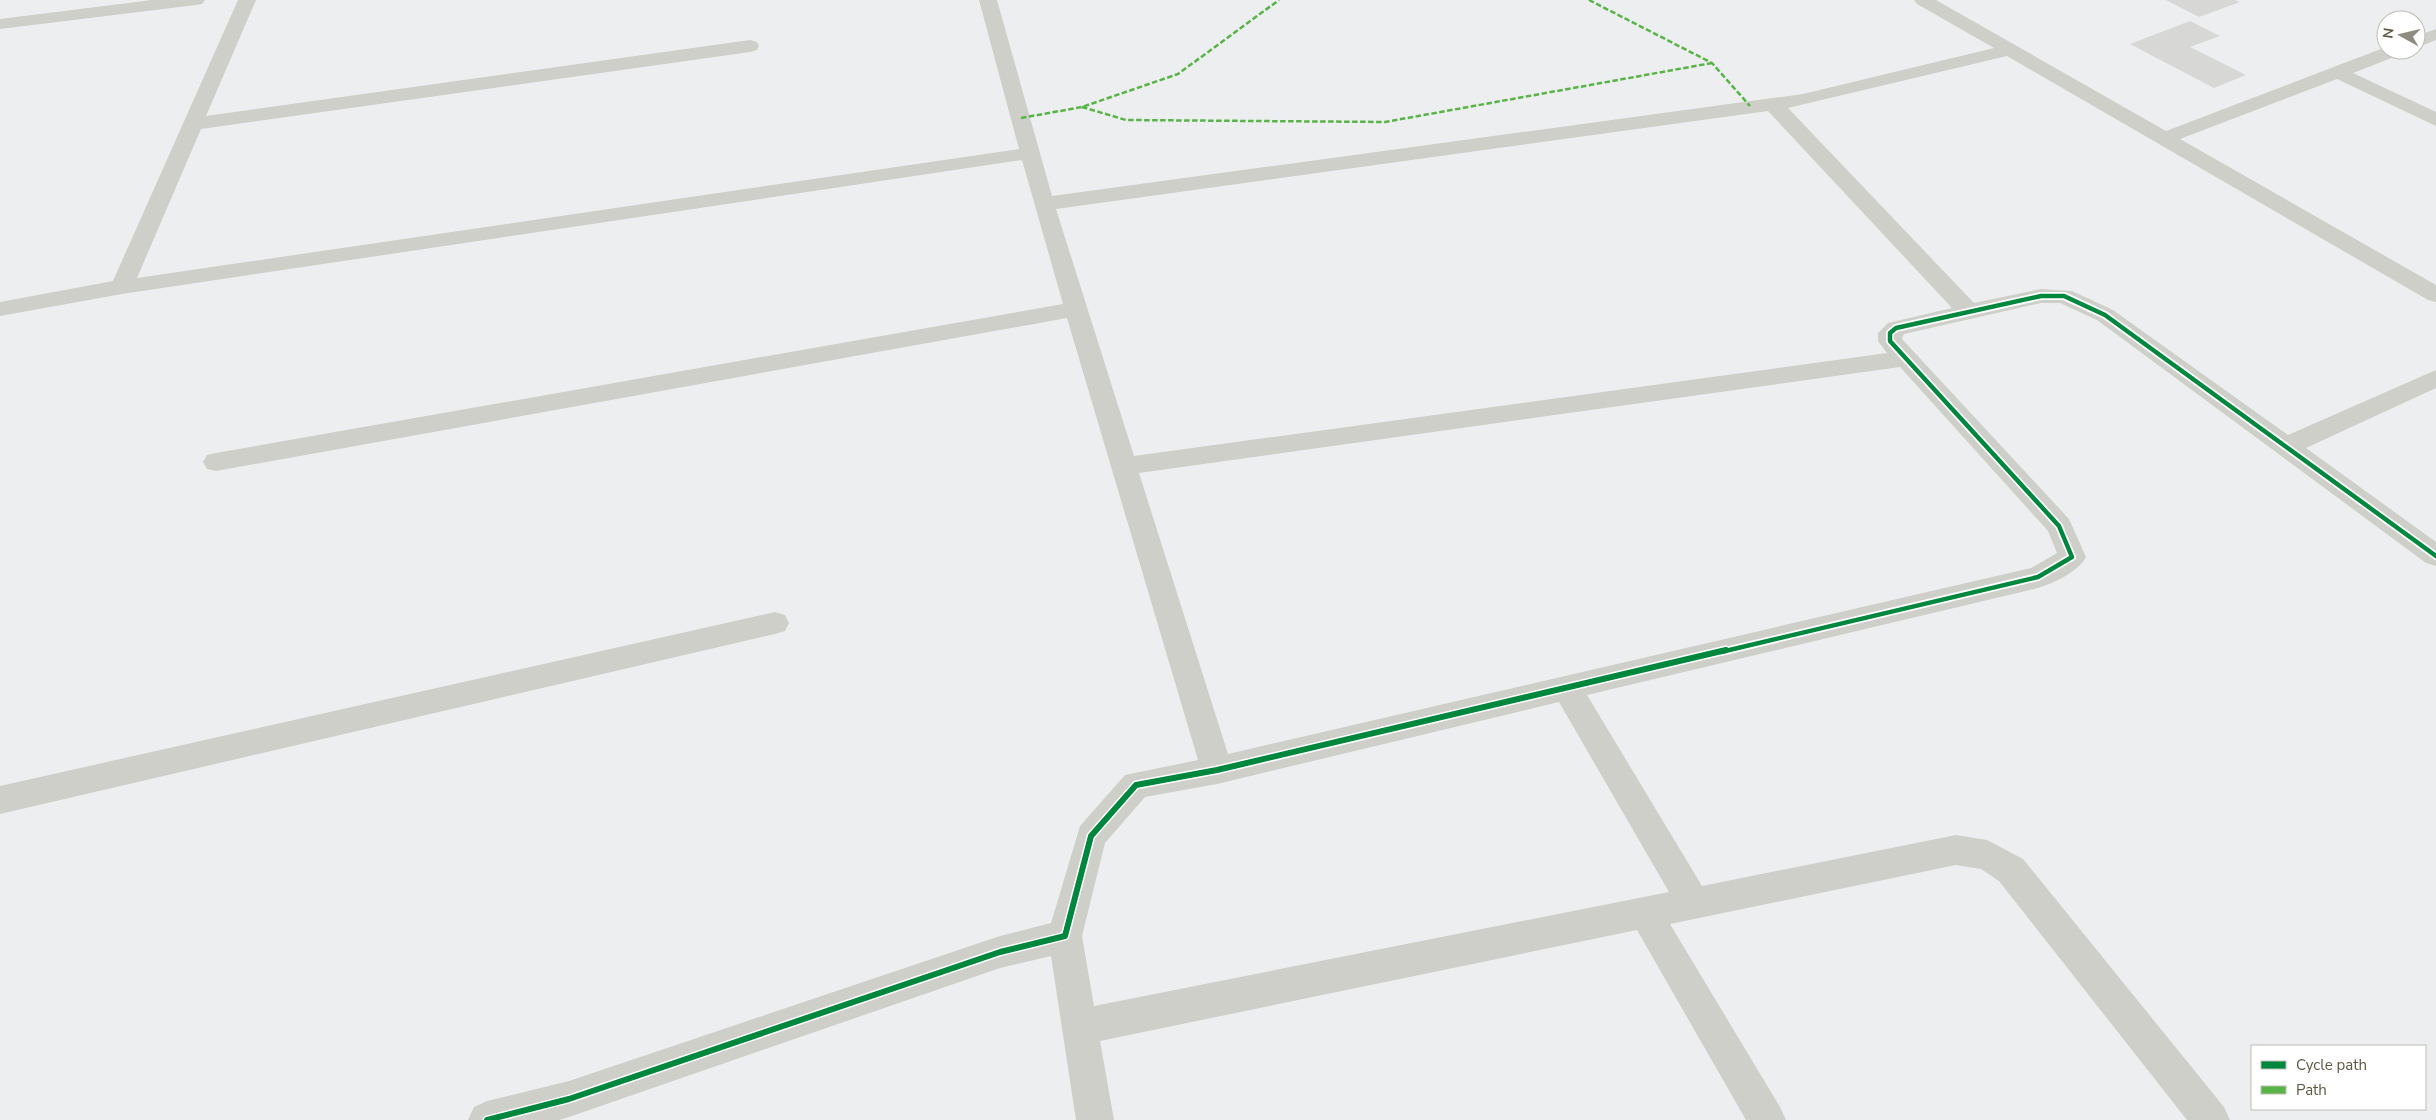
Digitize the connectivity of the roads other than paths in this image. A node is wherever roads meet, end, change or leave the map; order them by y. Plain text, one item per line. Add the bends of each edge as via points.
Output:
1 (196, 0) edge
2 (247, 0) edge
3 (988, 0) edge
4 (1923, 0) edge
5 (0, 24) edge
6 (750, 46) dead end
7 (2010, 50) junction
8 (2376, 57) edge
9 (2337, 72) junction
10 (1773, 104) junction
11 (2436, 120) edge
12 (193, 124) junction
13 (2163, 139) junction
14 (1030, 152) junction
15 (1044, 204) junction
16 (122, 287) junction
17 (2434, 292) edge
18 (0, 309) edge
19 (1077, 309) junction
20 (1969, 312) junction
21 (1906, 358) junction
22 (2436, 378) edge
23 (2286, 447) junction
24 (216, 462) dead end
25 (1124, 466) junction
26 (2436, 556) edge
27 (775, 623) dead end
28 (1567, 688) junction
29 (1217, 770) junction
30 (0, 800) edge
31 (1694, 903) junction
32 (1645, 913) junction
33 (1065, 936) junction
34 (1080, 1027) junction
35 (568, 1109) edge
36 (487, 1120) edge
37 (1095, 1120) edge
38 (1767, 1120) edge
39 (2211, 1120) edge

1 - 5 street
2 - 12 street
3 - 14 street
4 - 7 street
6 - 12 street
7 - 10 street via 1803,100
7 - 13 street
8 - 9 street
9 - 11 street
9 - 13 street
10 - 15 street
10 - 20 street
12 - 16 street
13 - 17 street
14 - 15 street
14 - 16 street
15 - 19 street
16 - 18 street
19 - 24 street
19 - 25 street
20 - 21 street via 1896,328 1890,333 1890,340
20 - 23 street via 2041,296 2064,296 2105,315
21 - 25 street
21 - 28 street via 2058,526 2072,557 2038,576
22 - 23 street
23 - 26 street
25 - 29 street
27 - 30 street
28 - 29 street
28 - 31 street
29 - 33 street via 1136,785 1091,836
31 - 32 street
31 - 39 street via 1956,850 1987,855 2011,870
32 - 34 street
32 - 38 street
33 - 34 street
33 - 35 street via 1000,952
34 - 37 street
35 - 36 street

